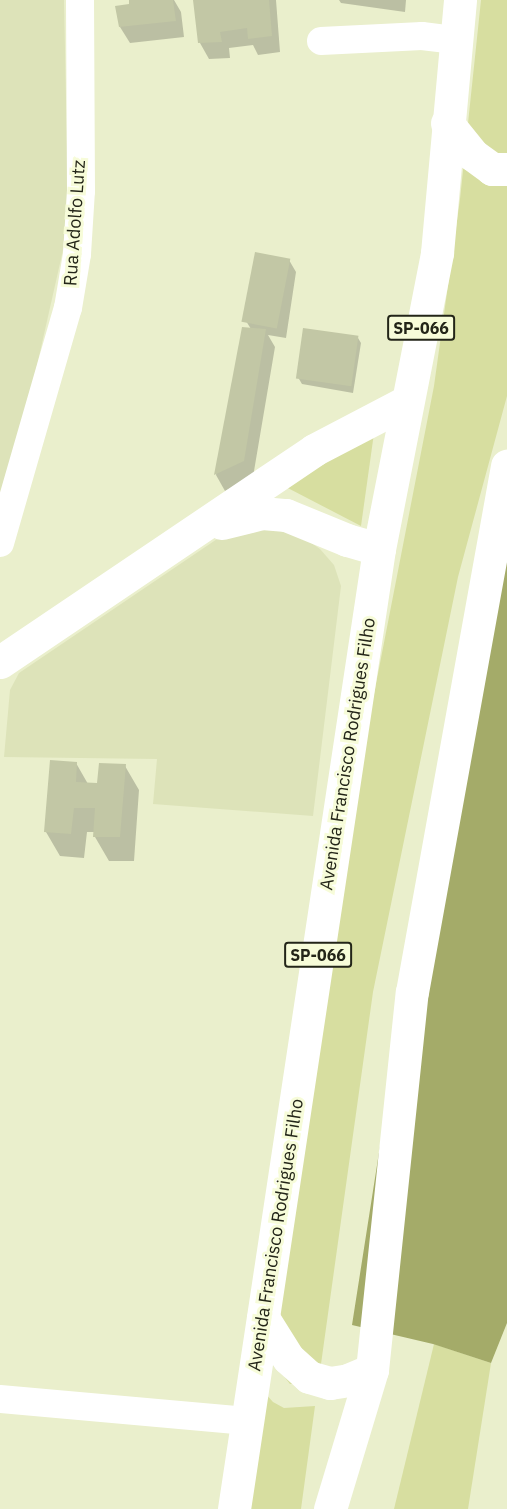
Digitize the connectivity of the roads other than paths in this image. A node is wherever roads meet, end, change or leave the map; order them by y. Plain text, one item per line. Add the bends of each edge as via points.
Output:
1 (80, 0) edge
2 (460, 0) edge
3 (321, 40) dead end
4 (456, 40) junction
5 (447, 123) junction
6 (507, 169) edge
7 (406, 402) junction
8 (507, 466) edge
9 (501, 523) edge
10 (197, 529) junction
11 (0, 543) edge
12 (379, 549) junction
13 (0, 663) edge
14 (263, 1318) junction
15 (372, 1370) junction
16 (0, 1399) edge
17 (247, 1420) junction
18 (234, 1509) edge
19 (330, 1509) edge

1 - 11 street, Rua Adolfo Lutz via 81,191 77,254 68,308
2 - 4 main road, Avenida Francisco Rodrigues Filho
3 - 4 street via 422,36
4 - 5 main road, Avenida Francisco Rodrigues Filho
5 - 6 main road via 472,155 492,169
5 - 7 main road, Avenida Francisco Rodrigues Filho / SP-066 via 437,253
7 - 10 main road via 314,450
7 - 12 main road, Avenida Francisco Rodrigues Filho / SP-066
8 - 9 main road
9 - 15 main road via 412,992
10 - 12 main road via 262,513 285,515
10 - 13 main road
12 - 14 main road, Avenida Francisco Rodrigues Filho / SP-066
14 - 15 main road via 288,1358 309,1377 330,1383
14 - 17 main road, Avenida Francisco Rodrigues Filho / SP-066
15 - 19 main road
16 - 17 street
17 - 18 main road, Avenida Francisco Rodrigues Filho / SP-066

